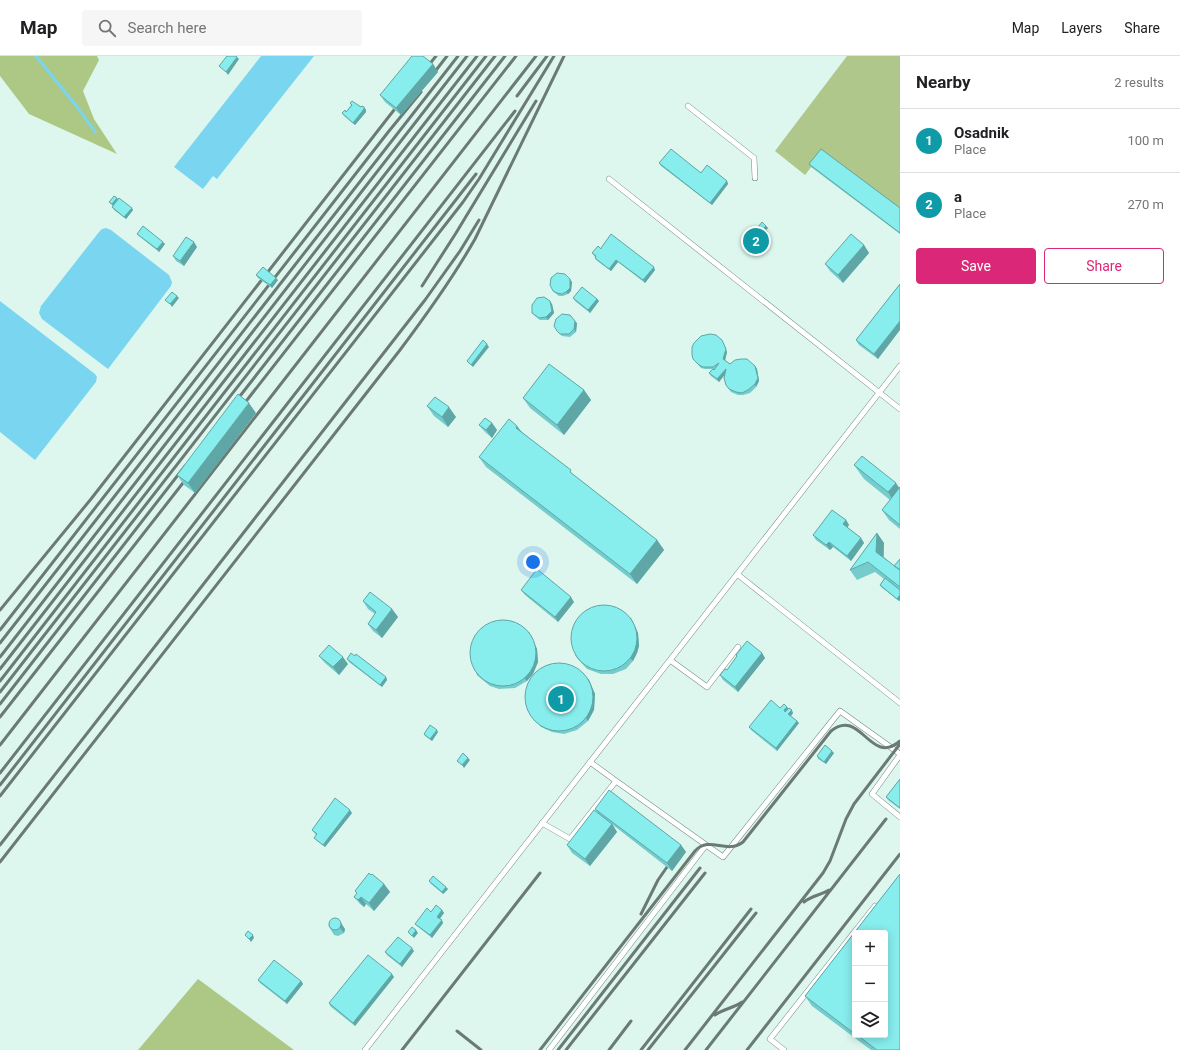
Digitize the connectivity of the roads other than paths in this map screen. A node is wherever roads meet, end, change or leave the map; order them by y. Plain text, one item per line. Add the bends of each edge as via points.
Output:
1 (688, 106) dead end
2 (755, 178) dead end
3 (609, 179) dead end
4 (900, 366) edge
5 (879, 393) junction
6 (900, 409) edge
7 (737, 574) junction
8 (738, 647) dead end
9 (670, 660) junction
10 (900, 703) edge
11 (900, 755) edge
12 (590, 762) junction
13 (616, 781) junction
14 (900, 817) edge
15 (542, 823) junction
16 (706, 845) junction
17 (881, 899) edge
18 (365, 1050) edge
19 (549, 1050) edge
20 (784, 1050) edge

1 - 2 lane via 754,158
3 - 5 lane
4 - 5 lane
5 - 6 lane
5 - 7 lane
7 - 9 lane
7 - 10 lane
8 - 9 lane via 707,687
9 - 12 lane
11 - 14 lane via 872,794
11 - 16 lane via 840,711 723,857
12 - 13 lane
12 - 15 lane
13 - 15 lane via 570,839
13 - 16 lane
15 - 18 lane
16 - 19 lane
17 - 20 lane via 770,1039

